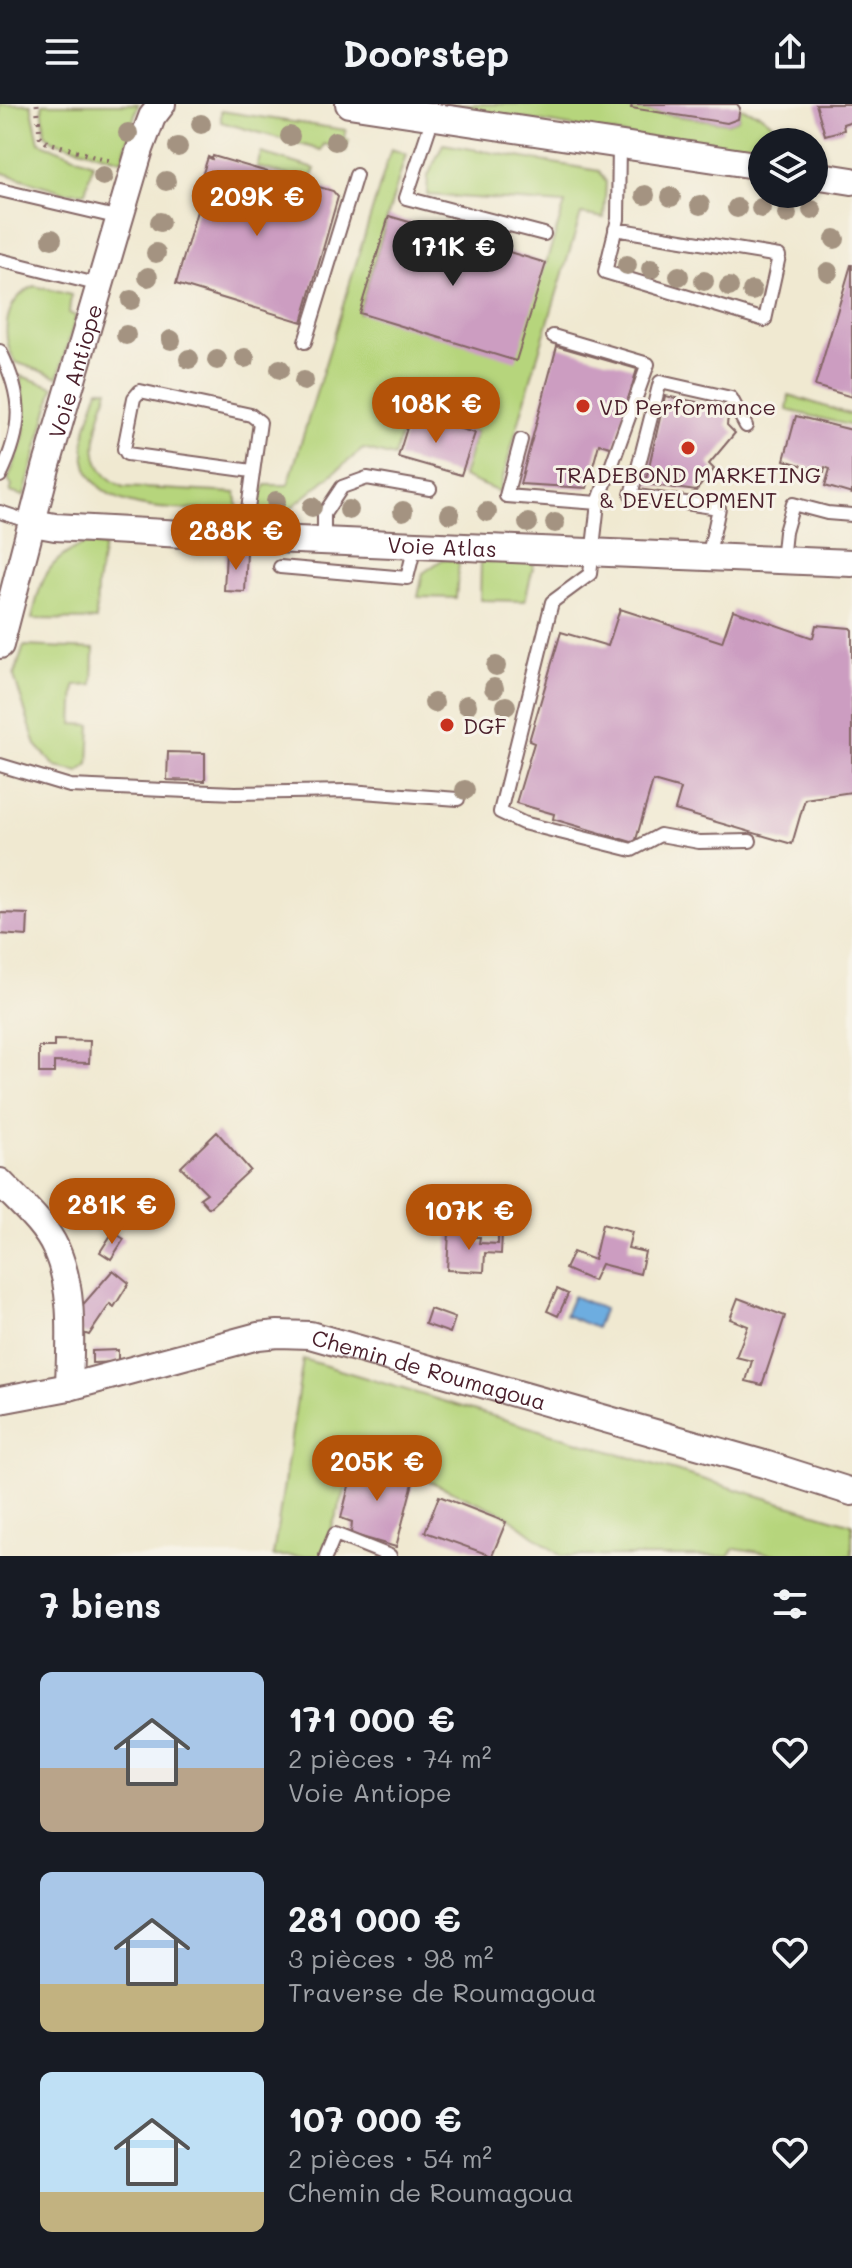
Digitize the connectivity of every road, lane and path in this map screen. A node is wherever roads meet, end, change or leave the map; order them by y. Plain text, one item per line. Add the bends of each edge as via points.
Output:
1 (37, 104) edge
2 (162, 104) edge
3 (349, 104) edge
4 (434, 116) junction
5 (619, 143) junction
6 (748, 164) edge
7 (124, 165) dead end
8 (356, 175) dead end
9 (828, 177) edge
10 (852, 181) edge
11 (0, 190) edge
12 (120, 218) junction
13 (615, 229) junction
14 (544, 234) dead end
15 (0, 260) edge
16 (100, 285) junction
17 (553, 336) dead end
18 (305, 342) dead end
19 (0, 351) edge
20 (746, 426) dead end
21 (521, 440) dead end
22 (252, 471) junction
23 (0, 476) edge
24 (430, 489) dead end
25 (598, 503) junction
26 (0, 512) edge
27 (852, 515) edge
28 (33, 523) junction
29 (244, 538) junction
30 (324, 541) junction
31 (415, 546) junction
32 (592, 553) junction
33 (708, 558) junction
34 (782, 561) junction
35 (852, 563) edge
36 (280, 567) dead end
37 (0, 645) edge
38 (0, 765) edge
39 (458, 799) dead end
40 (750, 841) dead end
41 (0, 1182) edge
42 (69, 1387) junction
43 (0, 1400) edge
44 (852, 1492) edge
45 (326, 1556) edge
46 (390, 1556) edge

1 - 7 path via 40,136 46,142
2 - 12 street, Voie Antiope via 140,149
3 - 4 street
4 - 5 street
4 - 14 lane via 406,198
5 - 6 street
5 - 13 lane
8 - 18 lane
9 - 10 street
11 - 12 lane
12 - 16 street, Voie Antiope
13 - 13 lane via 605,272 765,320 779,256
15 - 16 lane
16 - 28 street, Voie Antiope
17 - 25 lane via 648,364
19 - 23 lane via 18,405 17,434
20 - 33 lane via 731,398 660,382 631,495 719,508
21 - 25 lane via 506,496
22 - 22 lane via 260,422 251,415 140,391 134,398 127,454
22 - 29 lane
24 - 30 lane via 367,478 342,487 324,514
25 - 32 lane
26 - 28 lane
27 - 34 lane via 793,504
28 - 29 street, Voie Atlas
28 - 37 street, Voie Antiope
29 - 30 street, Voie Atlas
30 - 31 street, Voie Atlas
31 - 32 street, Voie Atlas
31 - 36 lane via 407,578
32 - 33 street, Voie Atlas
32 - 40 lane via 590,574 552,602 500,812 523,823 632,850 660,835 699,842
33 - 34 street, Voie Atlas
34 - 35 street, Voie Atlas
38 - 39 lane via 70,786 235,793 349,791
41 - 42 street via 56,1249 67,1289
42 - 43 street, Chemin de Roumagoua
42 - 44 street, Chemin de Roumagoua via 258,1336 310,1335
45 - 46 lane via 335,1534

